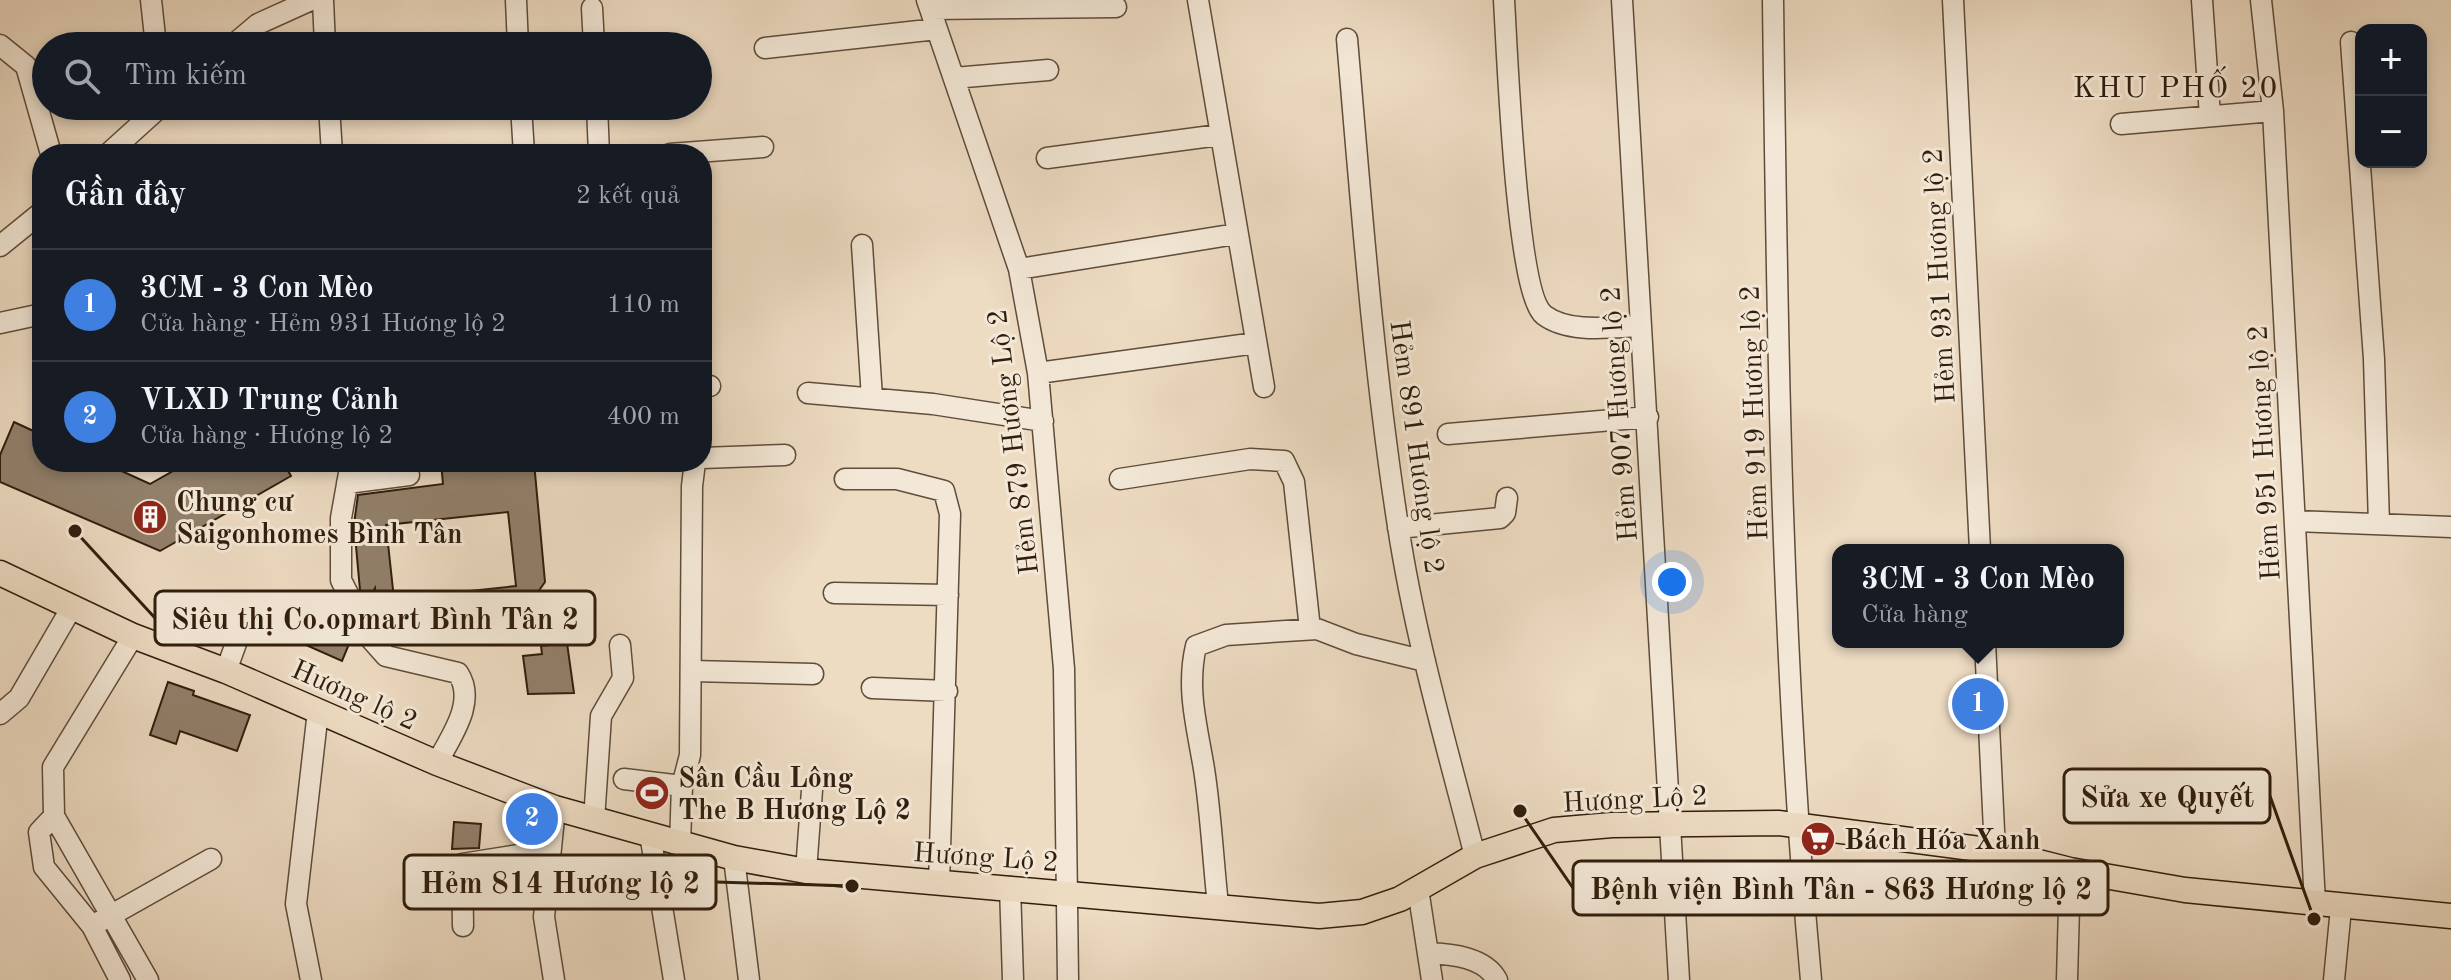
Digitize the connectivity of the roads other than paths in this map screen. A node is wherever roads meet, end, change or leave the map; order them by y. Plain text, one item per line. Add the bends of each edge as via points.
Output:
1 (151, 0) edge
2 (311, 0) edge
3 (323, 0) edge
4 (516, 0) edge
5 (1198, 0) edge
6 (1504, 0) edge
7 (1622, 0) edge
8 (1773, 0) edge
9 (1953, 0) edge
10 (2202, 0) edge
11 (2261, 0) edge
12 (1116, 7) dead end
13 (592, 8) dead end
14 (269, 9) edge
15 (932, 13) edge
16 (154, 32) edge
17 (249, 32) edge
18 (324, 32) edge
19 (517, 32) edge
20 (593, 32) edge
21 (1347, 39) dead end
22 (2351, 42) dead end
23 (0, 45) edge
24 (765, 48) dead end
25 (1048, 70) dead end
26 (954, 78) junction
27 (32, 87) edge
28 (2273, 111) junction
29 (2210, 116) junction
30 (41, 120) edge
31 (146, 120) edge
32 (330, 120) edge
33 (522, 120) edge
34 (598, 120) edge
35 (2121, 124) dead end
36 (1219, 135) junction
37 (48, 144) edge
38 (119, 144) edge
39 (331, 144) edge
40 (523, 144) edge
41 (599, 144) edge
42 (763, 147) dead end
43 (712, 151) edge
44 (1047, 158) dead end
45 (32, 220) edge
46 (1236, 234) junction
47 (862, 245) dead end
48 (0, 246) edge
49 (1019, 269) junction
50 (32, 316) edge
51 (0, 323) edge
52 (1641, 326) junction
53 (1256, 343) junction
54 (1038, 373) junction
55 (1264, 387) dead end
56 (808, 393) dead end
57 (872, 398) junction
58 (1648, 417) junction
59 (1043, 421) junction
60 (1448, 434) dead end
61 (785, 455) dead end
62 (712, 458) edge
63 (349, 472) edge
64 (695, 472) edge
65 (409, 475) dead end
66 (845, 479) dead end
67 (1120, 479) dead end
68 (1507, 498) dead end
69 (2295, 521) junction
70 (2379, 524) junction
71 (2451, 527) edge
72 (1398, 528) junction
73 (1980, 544) edge
74 (0, 573) edge
75 (834, 593) dead end
76 (948, 595) junction
77 (72, 607) junction
78 (243, 624) dead end
79 (1310, 629) junction
80 (133, 636) junction
81 (620, 645) dead end
82 (1985, 648) edge
83 (1425, 661) junction
84 (226, 671) junction
85 (692, 671) junction
86 (813, 674) dead end
87 (872, 688) dead end
88 (947, 691) junction
89 (318, 711) junction
90 (0, 714) edge
91 (437, 763) junction
92 (624, 779) dead end
93 (682, 786) junction
94 (812, 790) dead end
95 (555, 808) junction
96 (54, 816) junction
97 (594, 820) junction
98 (1797, 824) junction
99 (1669, 825) junction
100 (650, 834) junction
101 (680, 844) junction
102 (550, 850) junction
103 (1995, 851) junction
104 (1475, 856) junction
105 (734, 858) junction
106 (211, 859) dead end
107 (2070, 870) junction
108 (806, 871) junction
109 (939, 883) junction
110 (1010, 887) junction
111 (1418, 889) junction
112 (1065, 892) junction
113 (2315, 903) junction
114 (1218, 905) junction
115 (2341, 908) junction
116 (2451, 916) edge
117 (101, 921) junction
118 (463, 926) dead end
119 (1428, 953) junction
120 (120, 980) edge
121 (148, 980) edge
122 (311, 980) edge
123 (554, 980) edge
124 (674, 980) edge
125 (749, 980) edge
126 (1013, 980) edge
127 (1068, 980) edge
128 (1432, 980) edge
129 (1497, 980) edge
130 (1679, 980) edge
131 (1811, 980) edge
132 (2067, 980) edge
133 (2334, 980) edge

1 - 16 street
2 - 14 street
3 - 18 street
4 - 19 street
5 - 36 street
6 - 52 street via 1530,292 1544,315 1571,326
7 - 52 street, Hẻm 907 Hương lộ 2
8 - 98 street, Hẻm 919 Hương lộ 2 via 1778,399
9 - 73 street, Hẻm 931 Hương lộ 2
10 - 29 street
11 - 28 street, Hẻm 951 Hương lộ 2
12 - 15 street
13 - 20 street
14 - 17 street
15 - 24 street
15 - 26 street, Hẻm 879 Hương Lộ 2
21 - 72 street, Hẻm 891 Hương lộ 2 via 1368,292
22 - 70 street via 2374,359
23 - 27 street via 26,66
25 - 26 street
26 - 49 street, Hẻm 879 Hương Lộ 2
28 - 29 street
28 - 69 street, Hẻm 951 Hương lộ 2
29 - 35 street
30 - 37 street
31 - 38 street
32 - 39 street
33 - 40 street
34 - 41 street
36 - 44 street
36 - 46 street
42 - 43 street
45 - 48 street
46 - 49 street
46 - 53 street
47 - 57 street
49 - 54 street, Hẻm 879 Hương Lộ 2
50 - 51 street
52 - 58 street, Hẻm 907 Hương lộ 2
53 - 54 street
53 - 55 street
54 - 59 street, Hẻm 879 Hương Lộ 2
56 - 57 street
57 - 59 street
58 - 60 street
58 - 99 street, Hẻm 907 Hương lộ 2
59 - 112 street, Hẻm 879 Hương Lộ 2 via 1064,669
61 - 62 street
63 - 65 street
63 - 91 street via 341,518 341,580 370,638 386,656 458,673 466,686 466,701
64 - 85 street
66 - 76 street via 897,479 944,491 950,514
67 - 79 street via 1250,459 1284,461 1294,482
68 - 72 street via 1500,518
69 - 70 street
69 - 113 street, Hẻm 951 Hương lộ 2
70 - 71 street
72 - 83 street, Hẻm 891 Hương lộ 2
74 - 77 main road, Hương lộ 2
75 - 76 street
76 - 88 street
77 - 80 main road, Hương lộ 2
77 - 90 street via 19,698
78 - 84 street
79 - 83 street
79 - 114 street via 1226,635 1196,646 1190,671 1193,719 1204,770
80 - 84 main road, Hương lộ 2
80 - 96 street via 53,767
81 - 97 street via 623,678 601,716
82 - 103 street
83 - 104 street, Hẻm 891 Hương lộ 2
84 - 89 main road, Hương lộ 2
85 - 86 street
85 - 93 street via 690,755
87 - 88 street
88 - 109 street
89 - 91 main road, Hương lộ 2
89 - 122 street via 296,904
91 - 95 main road, Hương lộ 2
92 - 93 street
93 - 101 street
94 - 108 street
95 - 97 main road, Hương Lộ 2
95 - 102 street
96 - 117 street
96 - 117 street via 39,832 44,867
97 - 100 main road, Hương Lộ 2
98 - 99 main road, Hương Lộ 2
98 - 103 main road, Hương Lộ 2
98 - 131 street, Hẻm 919 Hương lộ 2
99 - 104 main road, Hương Lộ 2 via 1554,830
99 - 130 street, Hẻm 907 Hương lộ 2
100 - 101 main road, Hương Lộ 2
100 - 124 street
101 - 105 main road, Hương Lộ 2
102 - 118 street via 462,864
102 - 123 street via 544,917
103 - 107 main road, Hương Lộ 2
104 - 111 main road, Hương Lộ 2
105 - 108 main road, Hương Lộ 2
105 - 125 street
106 - 117 street
107 - 113 main road, Hương Lộ 2 via 2185,890
107 - 132 street
108 - 109 main road, Hương Lộ 2
109 - 110 main road, Hương Lộ 2
110 - 112 main road, Hương Lộ 2
110 - 126 street
111 - 114 main road, Hương Lộ 2 via 1362,912 1319,916
111 - 119 street
112 - 114 main road, Hương Lộ 2
112 - 127 street, Hẻm 879 Hương Lộ 2
113 - 115 main road, Hương Lộ 2
115 - 116 main road, Hương Lộ 2
115 - 133 street
117 - 120 street
117 - 121 street
119 - 128 street
119 - 129 street via 1473,961

